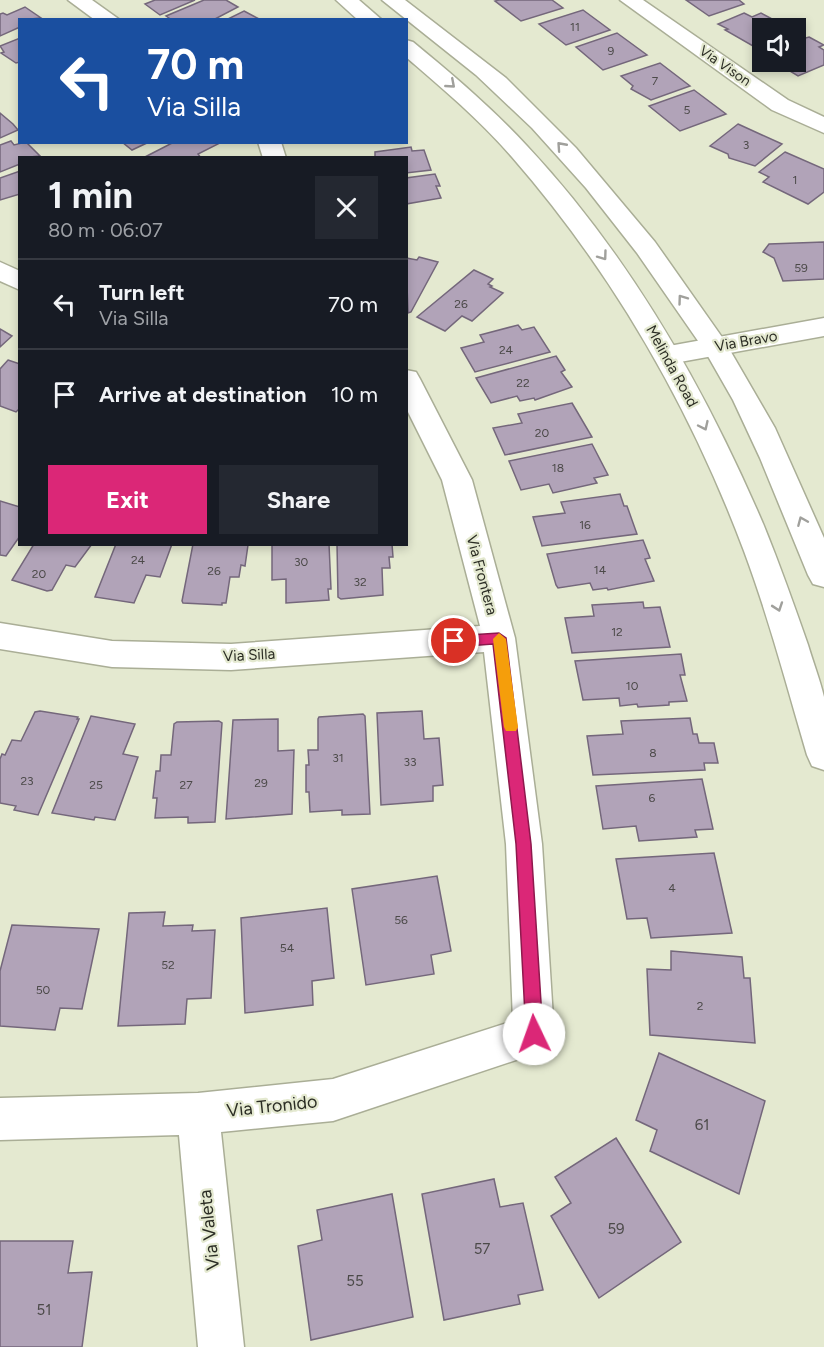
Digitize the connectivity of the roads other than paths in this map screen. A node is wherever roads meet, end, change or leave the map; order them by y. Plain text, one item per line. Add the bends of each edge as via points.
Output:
1 (78, 0) edge
2 (346, 0) edge
3 (392, 0) edge
4 (630, 0) edge
5 (107, 18) edge
6 (369, 18) edge
7 (408, 48) edge
8 (824, 126) edge
9 (0, 270) edge
10 (18, 281) edge
11 (824, 327) edge
12 (716, 346) junction
13 (669, 355) junction
14 (408, 383) edge
15 (824, 575) edge
16 (0, 636) edge
17 (499, 638) junction
18 (824, 754) edge
19 (534, 1034) joint
20 (198, 1113) junction
21 (0, 1119) edge
22 (221, 1347) edge

1 - 5 street
2 - 6 street
12 -> 3 street via 643,245 546,130 445,39
4 - 8 street, Via Vison via 780,105
7 -> 13 street, Melinda Road via 482,112 534,168 606,259
9 - 10 street
11 - 12 street, Via Bravo
12 - 13 street, Via Bravo
15 -> 12 street via 789,490
13 -> 18 street, Melinda Road via 758,548
14 - 17 street, Via Frontera via 457,480
16 - 17 street, Via Silla via 112,654 231,657
17 - 19 street, Via Frontera via 524,844
19 - 20 street, Via Tronido via 333,1100
20 - 21 street, Via Tronido
20 - 22 street, Via Valeta

